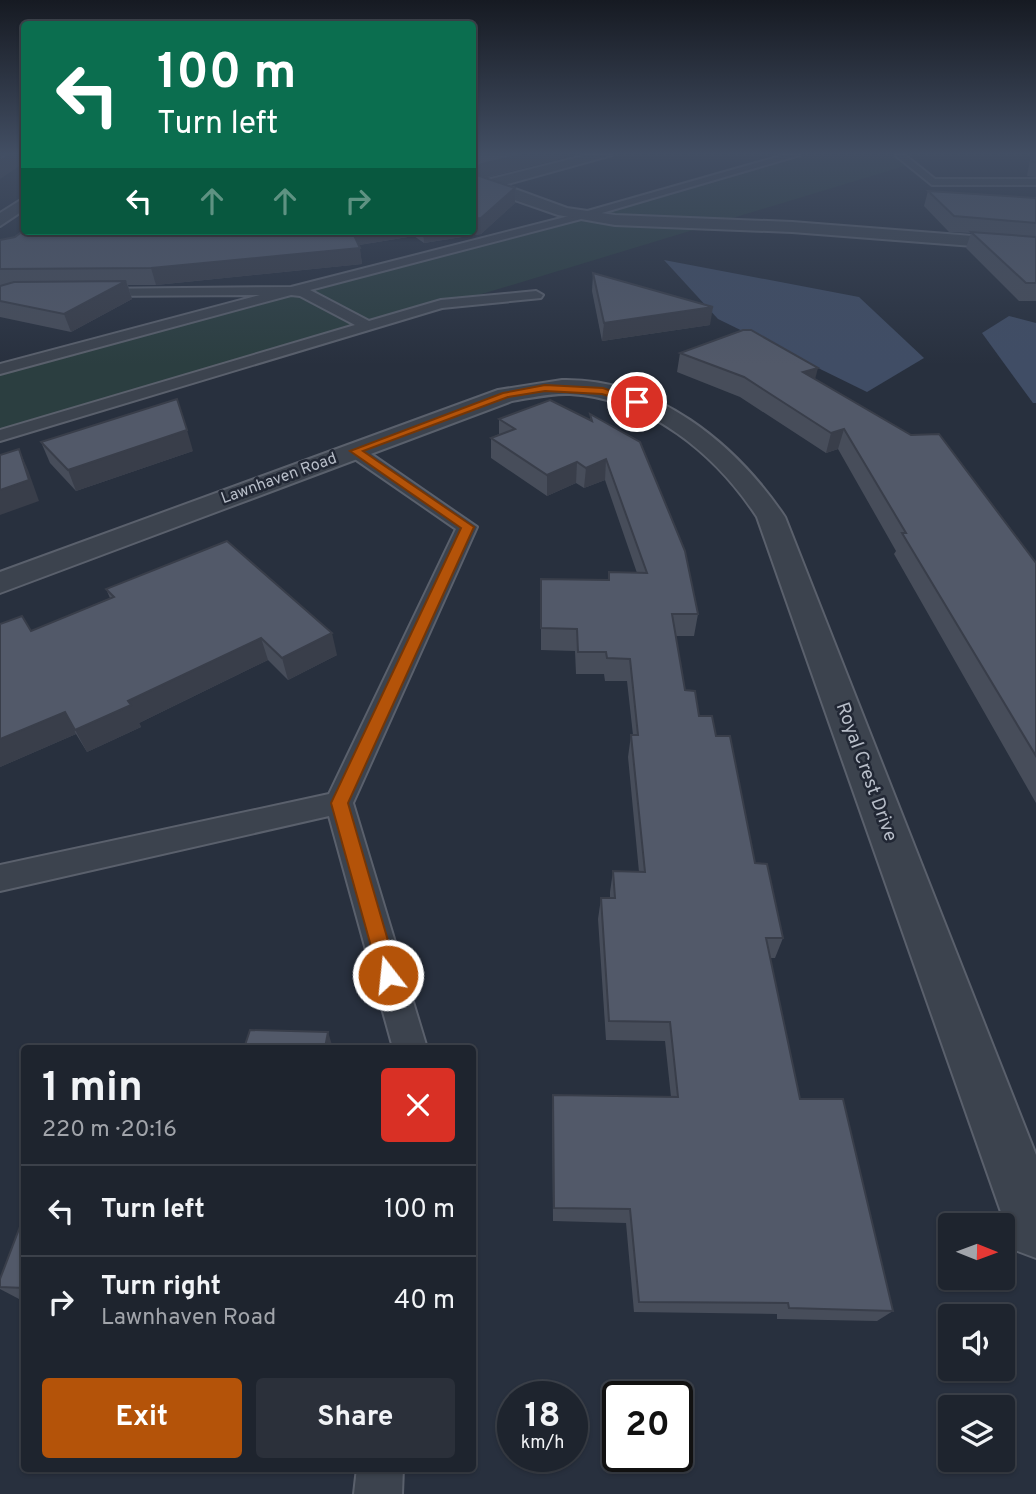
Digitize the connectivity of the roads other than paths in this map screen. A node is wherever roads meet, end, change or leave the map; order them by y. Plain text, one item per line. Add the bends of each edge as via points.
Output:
1 (544, 225) edge
2 (726, 225) edge
3 (1036, 246) edge
4 (291, 291) junction
5 (83, 292) edge
6 (536, 295) dead end
7 (365, 326) junction
8 (0, 369) edge
9 (603, 391) joint
10 (0, 436) edge
11 (355, 451) junction
12 (0, 583) edge
13 (340, 803) junction
14 (0, 878) edge
15 (409, 1045) edge
16 (1036, 1229) edge
17 (380, 1472) edge
18 (378, 1494) edge

1 - 4 lane
2 - 3 street
4 - 5 lane
4 - 7 lane via 303,292
4 - 8 lane
6 - 7 lane via 441,304
7 - 10 lane
9 - 11 street, Lawnhaven Road via 545,388 506,395
9 - 16 street, Royal Crest Drive via 637,402 695,434 756,490 771,517
11 - 12 street, Lawnhaven Road
11 - 13 lane via 467,527
13 - 14 lane
13 - 15 lane
17 - 18 lane

